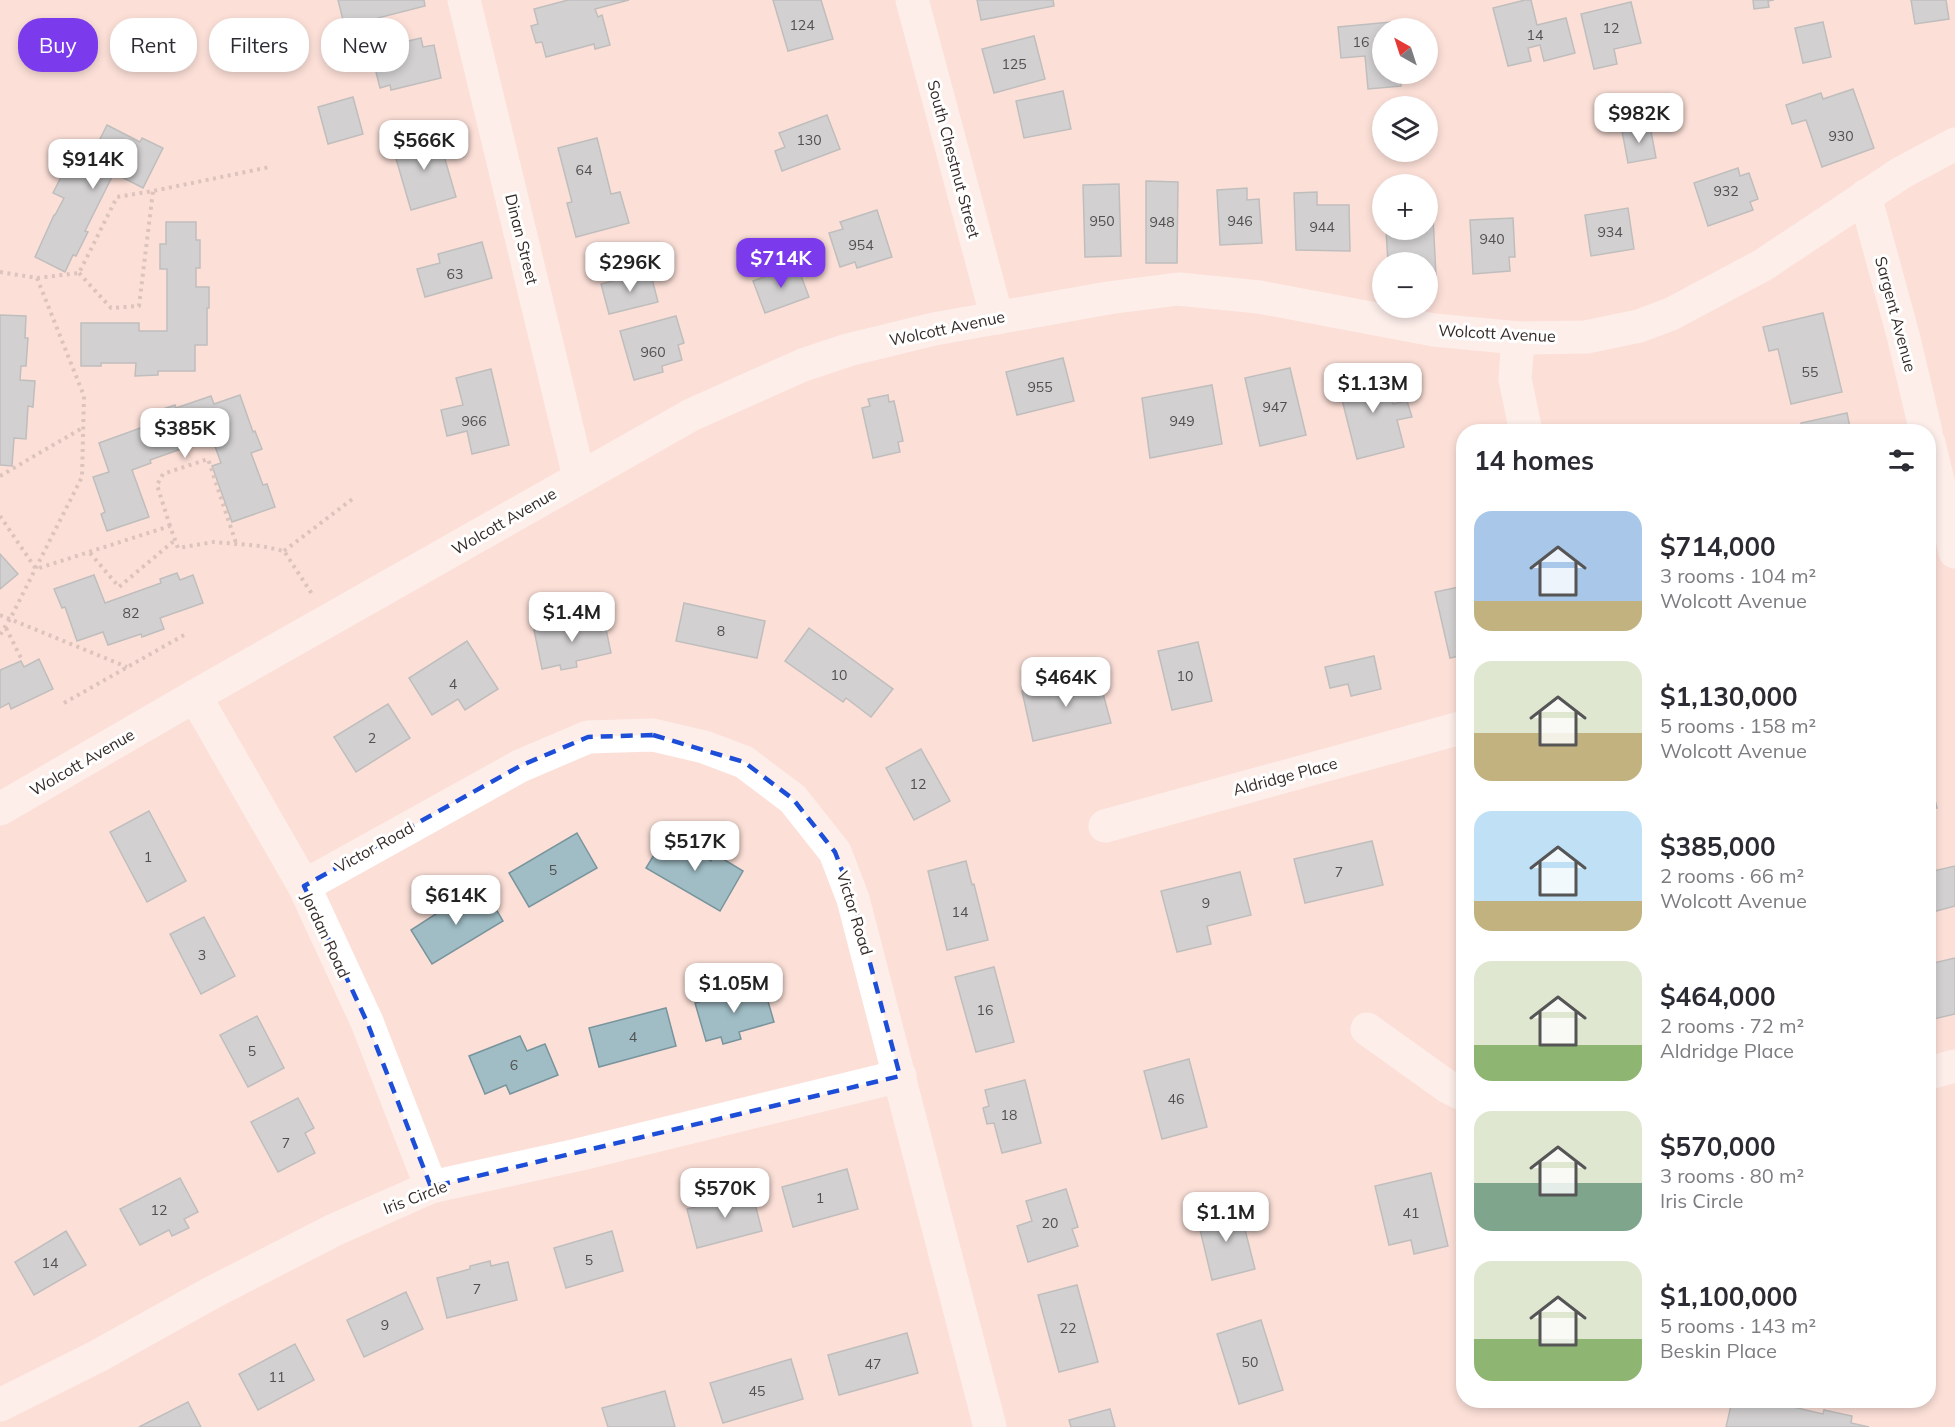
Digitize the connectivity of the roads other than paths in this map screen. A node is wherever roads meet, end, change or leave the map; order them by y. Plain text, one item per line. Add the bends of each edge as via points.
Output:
1 (464, 0) edge
2 (912, 0) edge
3 (1955, 144) edge
4 (1865, 196) junction
5 (997, 318) junction
6 (1518, 338) junction
7 (1524, 424) edge
8 (1924, 424) edge
9 (1936, 472) edge
10 (579, 477) junction
11 (1955, 552) edge
12 (195, 696) junction
13 (1456, 729) edge
14 (0, 809) edge
15 (1105, 826) dead end
16 (304, 886) junction
17 (1367, 1029) dead end
18 (1955, 1066) edge
19 (1936, 1070) edge
20 (900, 1076) junction
21 (1456, 1091) edge
22 (431, 1187) junction
23 (0, 1405) edge
24 (990, 1427) edge

1 - 10 street, Dinan Street
2 - 5 street, South Chestnut Street
3 - 4 street, Wolcott Avenue
4 - 6 street, Wolcott Avenue via 1763,265 1671,314 1639,326 1587,337
4 - 8 street, Sargent Avenue
5 - 6 street, Wolcott Avenue via 1178,289 1259,297 1434,330
5 - 10 street, Wolcott Avenue via 934,329 803,365 691,415
6 - 7 street via 1515,379
9 - 11 street
10 - 12 street, Wolcott Avenue
12 - 14 street, Wolcott Avenue
12 - 16 street, Jordan Road
13 - 15 street, Aldridge Place
16 - 20 street, Victor Road via 520,766 588,737 653,735 704,747 744,762 793,799 835,852 853,899
16 - 22 street, Jordan Road via 367,1022
17 - 21 street
18 - 19 street
20 - 22 street, Iris Circle
20 - 24 street, Victor Road
22 - 23 street, Iris Circle via 334,1230

